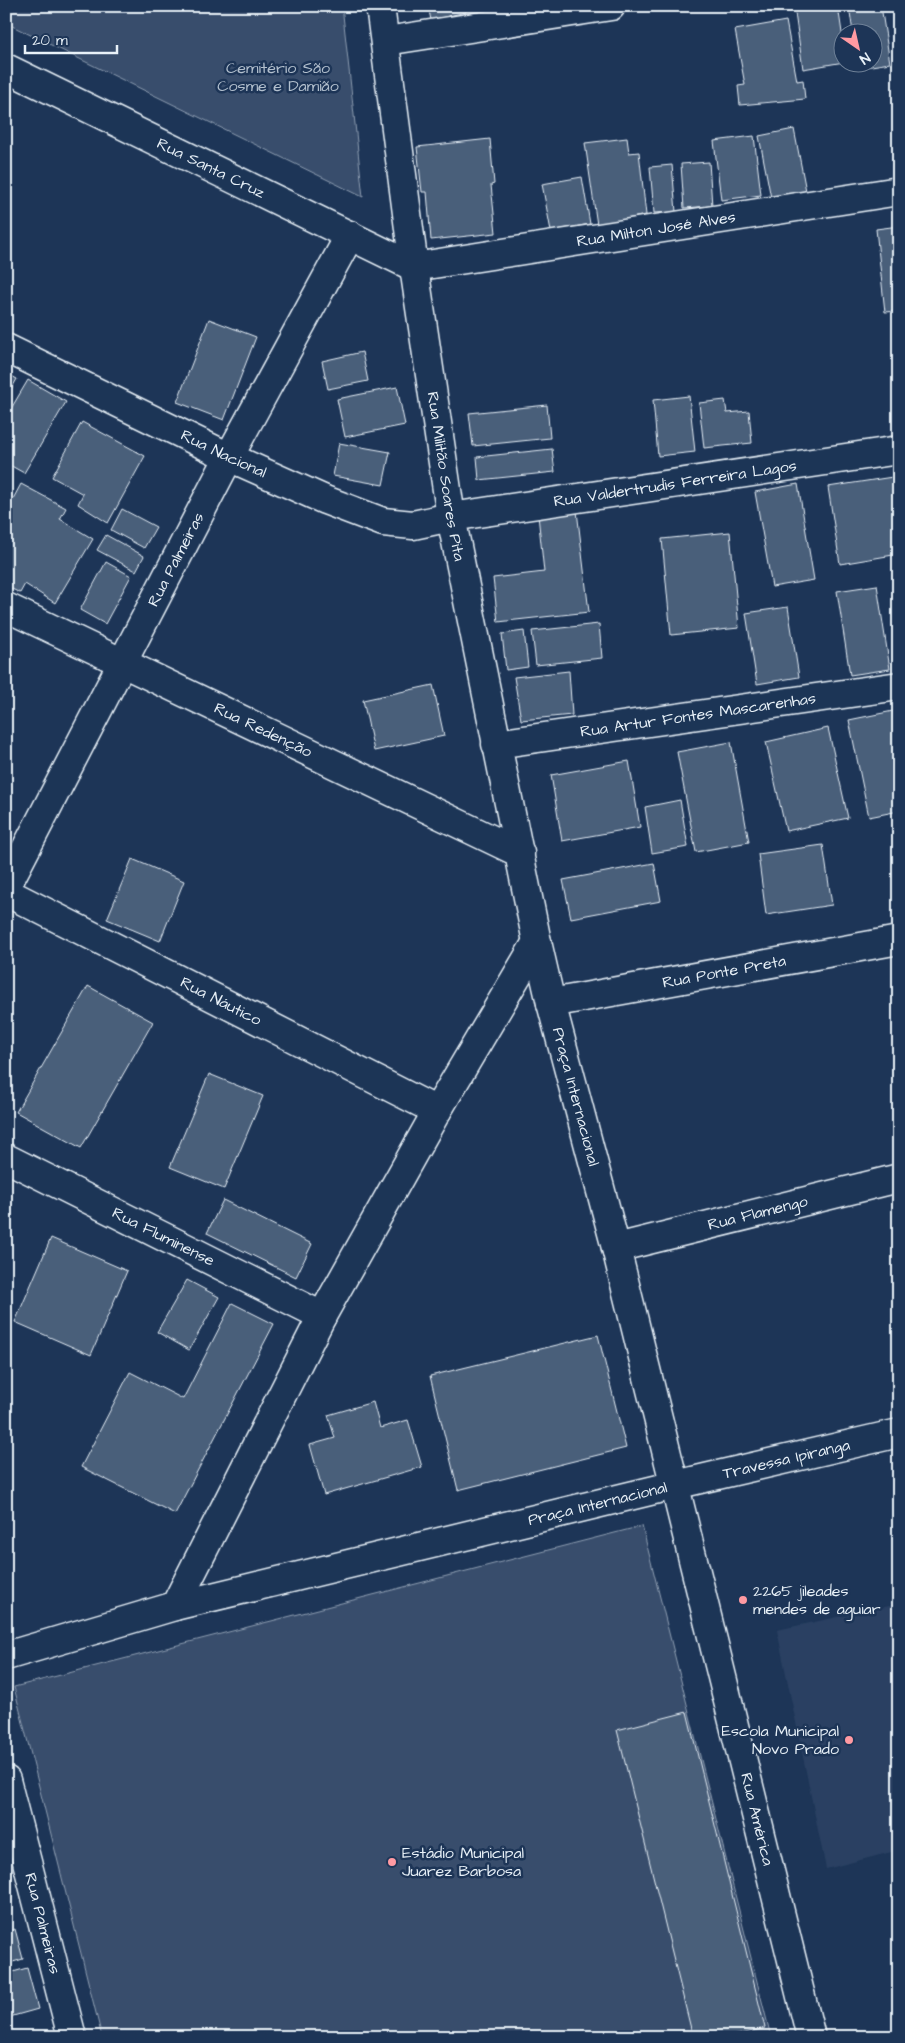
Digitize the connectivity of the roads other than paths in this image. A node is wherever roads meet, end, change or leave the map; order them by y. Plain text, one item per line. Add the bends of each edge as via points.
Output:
1 (380, 6) edge
2 (611, 6) edge
3 (386, 40) junction
4 (6, 68) edge
5 (899, 191) edge
6 (350, 235) junction
7 (414, 267) junction
8 (6, 348) edge
9 (899, 450) edge
10 (229, 457) junction
11 (451, 517) junction
12 (6, 607) edge
13 (122, 663) junction
14 (899, 686) edge
15 (496, 744) junction
16 (520, 853) junction
17 (6, 887) edge
18 (6, 892) edge
19 (899, 940) edge
20 (537, 942) junction
21 (551, 1003) junction
22 (437, 1111) junction
23 (6, 1158) edge
24 (899, 1178) edge
25 (616, 1248) junction
26 (322, 1316) junction
27 (899, 1433) edge
28 (675, 1485) junction
29 (175, 1606) junction
30 (6, 1656) edge
31 (6, 1780) edge
32 (72, 2037) edge
33 (811, 2037) edge

1 - 3 street, Rua Militão Soares Pita
2 - 3 street
3 - 7 street, Rua Militão Soares Pita
4 - 6 street, Rua Santa Cruz
5 - 7 street, Rua Milton José Alves
6 - 7 street, Rua Santa Cruz
6 - 10 street, Rua Palmeiras
7 - 11 street, Rua Militão Soares Pita
8 - 10 street, Rua Nacional
9 - 11 street, Rua Valdertrudis Ferreira Lagos
10 - 11 street, Rua Nacional via 383,522 413,525
10 - 13 street, Rua Palmeiras
11 - 15 street, Rua Militão Soares Pita
12 - 13 street, Rua Redenção
13 - 16 street, Rua Redenção
13 - 17 street, Rua Palmeiras
14 - 15 street, Rua Artur Fontes Mascarenhas
15 - 16 street, Rua Militão Soares Pita
16 - 20 street, Rua Militão Soares Pita
18 - 22 street, Rua Náutico
19 - 21 street, Rua Ponte Preta
20 - 21 street, Praça Internacional
20 - 22 street
21 - 25 street, Praça Internacional
22 - 26 street
23 - 26 street, Rua Fluminense
24 - 25 street, Rua Flamengo
25 - 28 street, Praça Internacional
26 - 29 street
27 - 28 street, Travessa Ipiranga
28 - 29 street, Praça Internacional
28 - 33 street, Rua América
29 - 30 street, Praça Internacional
31 - 32 street, Rua Palmeiras

